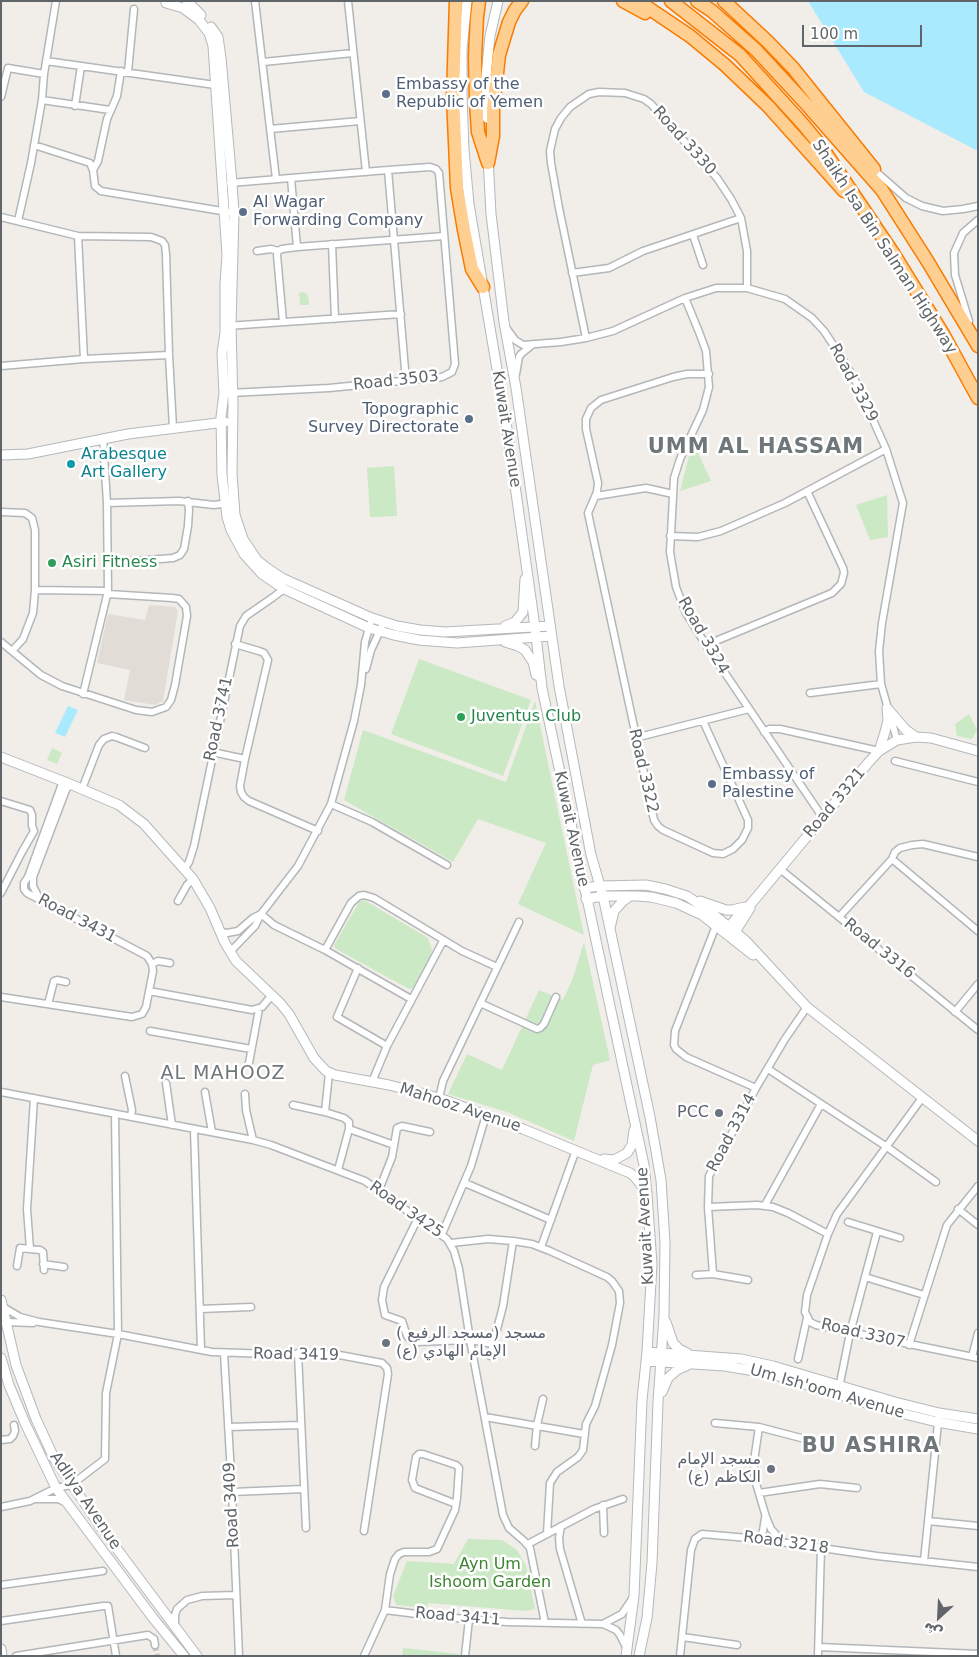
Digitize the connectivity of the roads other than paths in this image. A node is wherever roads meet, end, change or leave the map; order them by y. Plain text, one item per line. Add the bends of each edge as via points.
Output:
1 (56, 1) edge
2 (187, 1) edge
3 (255, 1) edge
4 (348, 1) edge
5 (456, 1) edge
6 (466, 1) edge
7 (479, 1) edge
8 (498, 1) edge
9 (522, 1) edge
10 (623, 1) edge
11 (638, 1) edge
12 (671, 1) edge
13 (697, 1) edge
14 (724, 1) edge
15 (164, 2) edge
16 (134, 9) dead end
17 (212, 32) junction
18 (353, 53) junction
19 (711, 53) junction
20 (46, 61) junction
21 (263, 62) junction
22 (81, 66) junction
23 (125, 72) junction
24 (44, 74) junction
25 (215, 85) junction
26 (1, 97) edge
27 (42, 100) junction
28 (75, 106) junction
29 (110, 110) junction
30 (360, 121) junction
31 (270, 129) junction
32 (34, 145) junction
33 (488, 163) junction
34 (93, 170) junction
35 (388, 170) junction
36 (874, 170) junction
37 (366, 172) junction
38 (291, 178) junction
39 (276, 179) junction
40 (228, 184) junction
41 (882, 190) junction
42 (978, 206) edge
43 (863, 210) junction
44 (230, 212) junction
45 (1, 217) edge
46 (741, 218) junction
47 (978, 220) edge
48 (18, 221) junction
49 (693, 235) junction
50 (78, 236) junction
51 (444, 236) junction
52 (395, 239) junction
53 (332, 244) junction
54 (297, 247) junction
55 (258, 251) dead end
56 (278, 251) junction
57 (703, 265) dead end
58 (572, 274) junction
59 (483, 287) junction
60 (747, 288) junction
61 (685, 298) junction
62 (401, 314) junction
63 (334, 319) junction
64 (283, 322) junction
65 (504, 322) junction
66 (228, 326) junction
67 (586, 338) junction
68 (533, 344) junction
69 (976, 344) edge
70 (169, 356) junction
71 (84, 359) junction
72 (1, 366) edge
73 (708, 374) junction
74 (406, 381) junction
75 (516, 388) junction
76 (228, 393) junction
77 (978, 398) edge
78 (233, 422) junction
79 (221, 423) junction
80 (173, 428) junction
81 (102, 438) junction
82 (886, 449) junction
83 (1, 455) edge
84 (807, 491) junction
85 (673, 494) junction
86 (596, 496) junction
87 (188, 501) junction
88 (107, 503) junction
89 (230, 503) junction
90 (1, 512) edge
91 (670, 536) junction
92 (108, 563) junction
93 (527, 572) junction
94 (284, 589) junction
95 (36, 590) junction
96 (108, 592) junction
97 (372, 618) junction
98 (384, 622) junction
99 (535, 627) junction
100 (369, 628) junction
101 (490, 630) junction
102 (380, 631) junction
103 (550, 631) junction
104 (536, 637) junction
105 (490, 640) junction
106 (1, 642) edge
107 (235, 644) junction
108 (706, 645) junction
109 (12, 651) junction
110 (361, 684) junction
111 (881, 684) junction
112 (542, 688) junction
113 (810, 693) dead end
114 (83, 694) junction
115 (887, 708) junction
116 (749, 709) junction
117 (703, 721) junction
118 (764, 732) junction
119 (916, 737) junction
120 (635, 738) junction
121 (897, 740) junction
122 (145, 748) dead end
123 (879, 751) junction
124 (978, 751) edge
125 (212, 752) junction
126 (1, 757) edge
127 (245, 760) junction
128 (895, 761) dead end
129 (67, 782) junction
130 (978, 782) edge
131 (82, 788) junction
132 (1, 801) edge
133 (331, 804) junction
134 (823, 818) junction
135 (34, 831) junction
136 (318, 831) junction
137 (46, 835) junction
138 (591, 855) junction
139 (978, 857) edge
140 (892, 860) junction
141 (447, 865) dead end
142 (185, 868) junction
143 (780, 869) junction
144 (193, 879) junction
145 (617, 885) junction
146 (600, 886) junction
147 (584, 888) junction
148 (1, 894) edge
149 (602, 896) junction
150 (630, 896) junction
151 (687, 896) junction
152 (586, 898) junction
153 (178, 901) dead end
154 (750, 905) junction
155 (261, 914) junction
156 (746, 914) junction
157 (839, 917) junction
158 (519, 922) dead end
159 (718, 922) junction
160 (978, 931) edge
161 (220, 932) junction
162 (730, 932) junction
163 (609, 933) junction
164 (443, 941) junction
165 (746, 941) junction
166 (325, 950) junction
167 (230, 952) junction
168 (170, 963) dead end
169 (152, 964) junction
170 (497, 967) junction
171 (358, 968) junction
172 (771, 969) junction
173 (66, 982) dead end
174 (978, 984) edge
175 (149, 991) junction
176 (272, 995) junction
177 (1, 997) edge
178 (556, 997) dead end
179 (411, 999) junction
180 (480, 1002) junction
181 (48, 1004) junction
182 (807, 1007) junction
183 (259, 1009) junction
184 (955, 1012) junction
185 (978, 1030) edge
186 (150, 1031) dead end
187 (387, 1046) junction
188 (251, 1050) junction
189 (249, 1063) dead end
190 (768, 1069) junction
191 (330, 1073) junction
192 (126, 1076) dead end
193 (372, 1082) junction
194 (166, 1083) dead end
195 (756, 1088) junction
196 (1, 1092) edge
197 (205, 1092) dead end
198 (244, 1094) dead end
199 (34, 1098) junction
200 (439, 1098) junction
201 (922, 1098) junction
202 (821, 1104) junction
203 (293, 1105) dead end
204 (325, 1112) junction
205 (115, 1114) junction
206 (486, 1115) junction
207 (131, 1117) junction
208 (172, 1125) junction
209 (635, 1125) junction
210 (194, 1129) junction
211 (349, 1129) junction
212 (212, 1132) junction
213 (430, 1132) dead end
214 (253, 1140) junction
215 (978, 1142) edge
216 (394, 1145) junction
217 (887, 1147) junction
218 (576, 1150) junction
219 (596, 1158) junction
220 (338, 1170) junction
221 (936, 1182) dead end
222 (464, 1183) junction
223 (978, 1186) edge
224 (379, 1190) junction
225 (647, 1194) junction
226 (765, 1205) junction
227 (708, 1207) junction
228 (958, 1209) junction
229 (418, 1218) junction
230 (551, 1220) junction
231 (848, 1222) dead end
232 (978, 1225) edge
233 (877, 1232) junction
234 (442, 1234) junction
235 (828, 1234) junction
236 (900, 1238) dead end
237 (513, 1241) junction
238 (451, 1243) junction
239 (542, 1247) junction
240 (30, 1249) junction
241 (17, 1266) dead end
242 (64, 1267) dead end
243 (713, 1274) junction
244 (696, 1275) dead end
245 (865, 1278) junction
246 (748, 1280) dead end
247 (924, 1295) junction
248 (2, 1304) edge
249 (251, 1307) dead end
250 (200, 1309) junction
251 (664, 1316) junction
252 (807, 1318) junction
253 (4, 1321) edge
254 (39, 1322) junction
255 (978, 1332) edge
256 (850, 1333) junction
257 (118, 1334) junction
258 (470, 1340) junction
259 (493, 1344) junction
260 (909, 1345) junction
261 (201, 1350) junction
262 (224, 1354) junction
263 (298, 1354) junction
264 (692, 1355) junction
265 (490, 1356) dead end
266 (647, 1357) junction
267 (661, 1357) junction
268 (1, 1358) edge
269 (975, 1358) edge
270 (798, 1359) dead end
271 (689, 1364) junction
272 (840, 1386) junction
273 (838, 1396) junction
274 (543, 1400) dead end
275 (658, 1402) junction
276 (485, 1417) junction
277 (938, 1417) junction
278 (978, 1419) edge
279 (715, 1423) dead end
280 (14, 1425) dead end
281 (302, 1425) junction
282 (537, 1425) junction
283 (228, 1427) junction
284 (759, 1427) junction
285 (978, 1429) edge
286 (584, 1434) junction
287 (801, 1438) dead end
288 (1, 1440) edge
289 (535, 1446) dead end
290 (71, 1485) junction
291 (56, 1488) junction
292 (857, 1488) dead end
293 (304, 1489) junction
294 (232, 1492) junction
295 (759, 1493) junction
296 (34, 1499) junction
297 (623, 1499) dead end
298 (456, 1504) junction
299 (69, 1505) junction
300 (603, 1505) junction
301 (1, 1506) edge
302 (766, 1517) junction
303 (928, 1521) junction
304 (561, 1526) junction
305 (978, 1526) edge
306 (306, 1528) dead end
307 (364, 1531) dead end
308 (604, 1533) dead end
309 (547, 1534) junction
310 (760, 1539) junction
311 (783, 1542) junction
312 (528, 1544) junction
313 (821, 1547) junction
314 (924, 1561) junction
315 (978, 1567) edge
316 (103, 1571) dead end
317 (1, 1585) edge
318 (236, 1595) junction
319 (634, 1596) junction
320 (384, 1610) junction
321 (469, 1619) junction
322 (1, 1621) edge
323 (545, 1624) junction
324 (582, 1624) junction
325 (603, 1624) junction
326 (175, 1628) junction
327 (683, 1637) junction
328 (114, 1640) junction
329 (155, 1645) dead end
330 (737, 1645) dead end
331 (819, 1647) junction
332 (1, 1649) edge
333 (626, 1653) edge
334 (978, 1654) edge
335 (2, 1656) edge
336 (16, 1656) edge
337 (116, 1656) edge
338 (184, 1656) edge
339 (197, 1656) edge
340 (239, 1656) edge
341 (364, 1656) edge
342 (464, 1656) edge
343 (639, 1656) edge
344 (680, 1656) edge
345 (818, 1656) edge

1 - 20 street
2 - 17 street via 203,16
3 - 21 street
4 - 18 street
5 - 59 highway via 453,96 457,188 472,269
6 - 59 street, Kuwait Avenue via 462,69 464,150
7 - 33 highway via 476,101 478,132
8 - 33 street, Kuwait Avenue via 486,77
9 - 33 highway via 509,22 499,55
10 - 19 highway
11 - 19 highway
12 - 43 highway, Shaikh Isa Bin Salman Highway via 740,55 821,146
13 - 41 highway, Shaikh Isa Bin Salman Highway via 756,50
14 - 36 highway via 793,68
15 - 17 street via 183,8
16 - 23 street
17 - 25 street
17 - 40 street via 219,44 221,58
18 - 21 street
18 - 30 street
19 - 43 highway via 768,106
20 - 22 street
20 - 24 street
21 - 31 street
22 - 23 street
22 - 28 street
23 - 25 street
23 - 29 street
24 - 26 street via 8,68
24 - 27 street
25 - 40 street
27 - 28 street
27 - 32 street
28 - 29 street
29 - 34 street
30 - 31 street
30 - 37 street
31 - 39 street
32 - 34 street via 86,161
32 - 48 street
33 - 65 street, Kuwait Avenue
34 - 44 street via 95,186 102,191
35 - 37 street
35 - 51 street, Road 3503 via 436,168
35 - 52 street
36 - 41 highway
36 - 42 street via 906,198 922,206 943,211
37 - 38 street
38 - 39 street
38 - 54 street
39 - 40 street
40 - 44 street
41 - 69 highway, Shaikh Isa Bin Salman Highway
43 - 77 highway, Shaikh Isa Bin Salman Highway via 943,334
44 - 66 street via 225,284
45 - 48 street
46 - 49 street
46 - 58 street, Road 3330 via 717,178 651,104 625,93 589,94 561,118 550,150
46 - 60 street, Road 3330 via 747,251
47 - 69 street via 963,233 954,253 954,275
48 - 50 street
49 - 57 street
49 - 58 street via 643,251 609,268
50 - 70 street via 151,237 162,241 166,254
50 - 71 street
51 - 52 street
51 - 74 street, Road 3503 via 454,369 446,377
52 - 53 street
52 - 62 street
53 - 54 street
53 - 63 street
54 - 56 street
55 - 56 street
56 - 64 street
58 - 67 street, Road 3330
59 - 93 street, Kuwait Avenue
60 - 61 street, Road 3329 via 716,288
60 - 82 street, Road 3329 via 785,299 812,318 856,382
61 - 67 street, Road 3329 via 613,331
61 - 73 street, Road 3324 via 706,351
62 - 63 street
62 - 74 street
63 - 64 street
64 - 66 street
65 - 68 street, Road 3329 via 515,340 523,345
65 - 75 street, Kuwait Avenue
66 - 76 street via 222,353
67 - 68 street, Road 3329
68 - 75 street via 519,358
70 - 71 street
70 - 80 street
71 - 72 street
73 - 85 street, Road 3324 via 707,399 680,459
73 - 86 street, Road 3322 via 673,377 595,404 586,424 598,483
74 - 76 street, Road 3503
75 - 103 street, Kuwait Avenue
76 - 78 street
76 - 79 street
78 - 79 street
78 - 89 street
79 - 80 street
79 - 89 street via 222,475
80 - 81 street
81 - 83 street via 37,453
81 - 88 street
82 - 84 street
82 - 111 street, Road 3329 via 903,503 880,635
84 - 91 street via 713,534
84 - 108 street via 843,568 843,579 838,587 832,593
85 - 86 street via 646,488
85 - 91 street, Road 3324
86 - 120 street, Road 3322 via 588,516
87 - 88 street
87 - 89 street
87 - 92 street via 188,526 180,556
88 - 92 street
89 - 94 street via 231,530 244,554 262,574
89 - 97 street via 243,539 257,560 289,582
90 - 95 street via 25,513 33,521
91 - 108 street, Road 3324 via 676,587 686,613
92 - 96 street
93 - 99 street, Kuwait Avenue
93 - 101 street via 520,617 509,625
94 - 100 street
94 - 107 street, Road 3741 via 243,619
95 - 96 street
95 - 109 street via 26,634
96 - 114 street
96 - 114 street via 167,597 183,602 187,616 173,693 166,707 152,712
97 - 98 street
97 - 100 street
98 - 101 street via 433,632
98 - 102 street
99 - 101 street
99 - 103 street
99 - 104 street, Kuwait Avenue
100 - 102 street
100 - 110 street
102 - 105 street via 431,642
102 - 110 street
103 - 104 street
103 - 138 street, Kuwait Avenue
104 - 105 street
104 - 112 street, Kuwait Avenue
105 - 112 street via 511,643 525,650
106 - 109 street
107 - 125 street, Road 3741
107 - 127 street via 259,651 268,660
108 - 116 street, Road 3324
109 - 114 street via 48,679
110 - 133 street via 348,747
111 - 113 street
111 - 115 street, Road 3329
112 - 147 street, Kuwait Avenue
115 - 119 street
115 - 121 street, Road 3329
115 - 123 street via 886,732
116 - 117 street
116 - 118 street, Road 3324
117 - 120 street
117 - 120 street, Road 3322 via 748,820 745,835 728,853 713,853 658,826 653,817
118 - 123 street via 780,729
118 - 134 street, Road 3324
119 - 121 street, Road 3321
119 - 124 street, Road 3321
121 - 123 street, Road 3321
122 - 131 street via 112,736 104,739
123 - 134 street, Road 3321
125 - 127 street
125 - 142 street, Road 3741 via 194,846
126 - 129 street
127 - 136 street via 240,786 244,797
128 - 130 street
129 - 131 street
129 - 137 street, Road 3431
131 - 142 street via 130,812
132 - 135 street via 30,810
133 - 136 street
133 - 141 street via 372,822
134 - 143 street, Road 3321
135 - 137 street
135 - 148 street
136 - 155 street via 298,866
137 - 169 street, Road 3431 via 33,871 24,883 27,893 144,955
138 - 145 street via 604,877
138 - 146 street, Kuwait Avenue
139 - 140 street via 918,844 900,848
140 - 157 street
140 - 160 street
142 - 144 street
143 - 154 street, Road 3321
143 - 157 street, Road 3316
144 - 153 street
144 - 161 street
145 - 146 street
145 - 151 street via 646,885
146 - 147 street
146 - 149 street, Kuwait Avenue
147 - 152 street, Kuwait Avenue
149 - 150 street
149 - 152 street
149 - 163 street, Kuwait Avenue
150 - 159 street via 676,904
150 - 163 street via 614,912
151 - 154 street via 726,910
151 - 159 street
152 - 209 street, Kuwait Avenue
154 - 156 street
154 - 162 street, Road 3321 via 742,911
155 - 161 street via 238,931
155 - 166 street via 274,925
155 - 167 street via 253,929
156 - 162 street
156 - 165 street
157 - 184 street, Road 3316
158 - 170 street
159 - 162 street
159 - 195 street via 675,1032 674,1044 676,1050 686,1057
161 - 167 street
162 - 165 street
162 - 172 street
163 - 251 street, Kuwait Avenue via 661,1180 665,1234
164 - 166 street via 364,895 351,903
164 - 170 street
164 - 179 street
165 - 172 street
166 - 171 street
167 - 176 street via 244,970
168 - 169 street via 158,961
169 - 175 street
170 - 180 street
171 - 179 street
171 - 187 street via 337,1017
172 - 182 street
173 - 181 street via 54,981
174 - 184 street
175 - 181 street via 144,1011 136,1017
175 - 183 street
176 - 183 street
176 - 191 street via 289,1014 314,1058
177 - 181 street
178 - 180 street via 540,1028
179 - 187 street
180 - 200 street via 443,1081
182 - 190 street, Road 3314
182 - 201 street
183 - 188 street
184 - 185 street, Road 3316
186 - 188 street
187 - 193 street
188 - 189 street
190 - 195 street, Road 3314
190 - 202 street
191 - 193 street, Mahooz Avenue
191 - 204 street
192 - 207 street
193 - 200 street, Mahooz Avenue
194 - 208 street
195 - 227 street, Road 3314 via 710,1171
196 - 199 street, Road 3425
197 - 212 street
198 - 214 street
199 - 205 street, Road 3425
199 - 240 street via 27,1209
200 - 206 street, Mahooz Avenue
201 - 215 street
201 - 217 street, Road 3307
202 - 217 street
202 - 226 street
203 - 204 street
204 - 211 street via 347,1120
205 - 207 street, Road 3425
205 - 257 street
206 - 218 street, Mahooz Avenue
206 - 222 street
207 - 208 street, Road 3425
208 - 210 street, Road 3425
209 - 219 street, Mahooz Avenue via 632,1146 624,1156 614,1160
209 - 225 street, Kuwait Avenue
210 - 212 street, Road 3425
210 - 250 street
211 - 216 street
211 - 220 street
212 - 214 street, Road 3425
213 - 216 street via 400,1126 396,1130
214 - 220 street, Road 3425
216 - 224 street via 389,1168
217 - 221 street
217 - 235 street, Road 3307 via 837,1214
218 - 219 street, Mahooz Avenue
218 - 230 street
219 - 225 street, Mahooz Avenue via 635,1177
220 - 224 street, Road 3425
222 - 230 street
222 - 234 street
223 - 228 street
224 - 229 street, Road 3425
225 - 266 street, Kuwait Avenue via 652,1264
226 - 227 street
226 - 235 street
227 - 243 street, Road 3314
228 - 232 street
228 - 247 street via 947,1225
229 - 234 street, Road 3425
229 - 258 street via 384,1288 384,1314 402,1321 407,1336 413,1342
230 - 239 street
231 - 233 street
233 - 236 street
233 - 245 street
234 - 238 street, Road 3425
235 - 252 street, Road 3307 via 807,1295
237 - 238 street
237 - 239 street
237 - 259 street via 503,1306
238 - 258 street, Road 3425 via 458,1265
239 - 286 street via 607,1278 619,1291 620,1303 607,1366
240 - 241 street via 19,1249
240 - 242 street via 42,1250 43,1267
243 - 244 street
243 - 246 street
245 - 247 street
245 - 256 street
247 - 260 street
248 - 253 street, Adliya Avenue
248 - 254 street, Road 3419 via 20,1317
249 - 250 street
250 - 261 street
251 - 264 street via 673,1343
251 - 267 street, Kuwait Avenue
252 - 256 street, Road 3307 via 816,1325
252 - 270 street
253 - 254 street, Road 3419 via 19,1324
253 - 290 street, Adliya Avenue via 16,1366 36,1419
254 - 257 street, Road 3419
255 - 269 street
256 - 260 street, Road 3307
256 - 272 street
257 - 261 street, Road 3419
257 - 290 street via 106,1392 105,1459
258 - 259 street
258 - 276 street, Road 3425
259 - 265 street
260 - 269 street, Road 3307
261 - 262 street, Road 3419
262 - 263 street, Road 3419
262 - 283 street, Road 3409
263 - 281 street
263 - 307 street, Road 3419 via 334,1354 371,1360 382,1363 388,1371
264 - 267 street, Um Ish'oom Avenue
264 - 272 street, Um Ish'oom Avenue via 756,1362
266 - 267 street, Um Ish'oom Avenue
266 - 319 street, Kuwait Avenue via 642,1400
267 - 271 street, Um Ish'oom Avenue
267 - 275 street, Kuwait Avenue
268 - 291 street, Adliya Avenue via 25,1423
271 - 273 street, Um Ish'oom Avenue via 772,1374
271 - 275 street via 668,1378
272 - 273 street
272 - 277 street, Um Ish'oom Avenue
273 - 277 street, Um Ish'oom Avenue via 892,1411
274 - 282 street
275 - 343 street, Kuwait Avenue via 652,1563 647,1618
276 - 282 street
276 - 312 street, Road 3425 via 503,1514 509,1528
277 - 278 street, Um Ish'oom Avenue
277 - 285 street, Um Ish'oom Avenue
277 - 303 street
279 - 284 street
280 - 288 street via 16,1431 13,1436
281 - 283 street
281 - 293 street
282 - 286 street
282 - 289 street
283 - 294 street, Road 3409
284 - 287 street
284 - 295 street via 754,1480
286 - 309 street via 581,1454 552,1479
290 - 291 street
290 - 326 street, Adliya Avenue
291 - 296 street
291 - 299 street, Adliya Avenue
292 - 295 street via 820,1484
293 - 294 street
293 - 306 street
294 - 318 street, Road 3409
295 - 302 street
296 - 299 street via 58,1499
296 - 301 street
297 - 300 street
298 - 298 street via 458,1466 419,1454 412,1480 415,1488
298 - 320 street via 436,1549 402,1553 395,1559
299 - 338 street, Adliya Avenue
300 - 304 street
300 - 308 street
302 - 310 street
302 - 311 street via 771,1530
303 - 305 street
303 - 314 street
304 - 309 street
304 - 324 street via 560,1549
309 - 312 street
310 - 311 street, Road 3218
310 - 327 street, Road 3218 via 706,1533 695,1539 691,1550
311 - 313 street, Road 3218
312 - 323 street
313 - 314 street, Road 3218
313 - 331 street
314 - 315 street, Road 3218
316 - 317 street
318 - 326 street via 187,1600 175,1615
318 - 340 street, Road 3409
319 - 325 street via 622,1614
319 - 333 street, Kuwait Avenue
320 - 321 street, Road 3411
320 - 341 street
321 - 323 street, Road 3411
321 - 342 street
322 - 328 street via 108,1606
323 - 324 street, Road 3411
324 - 325 street, Road 3411
325 - 333 street via 616,1630 623,1638
326 - 339 street, Adliya Avenue
327 - 330 street
327 - 344 street, Road 3218
328 - 329 street via 148,1635 154,1639
328 - 336 street
328 - 337 street
331 - 334 street
331 - 345 street
332 - 335 street

